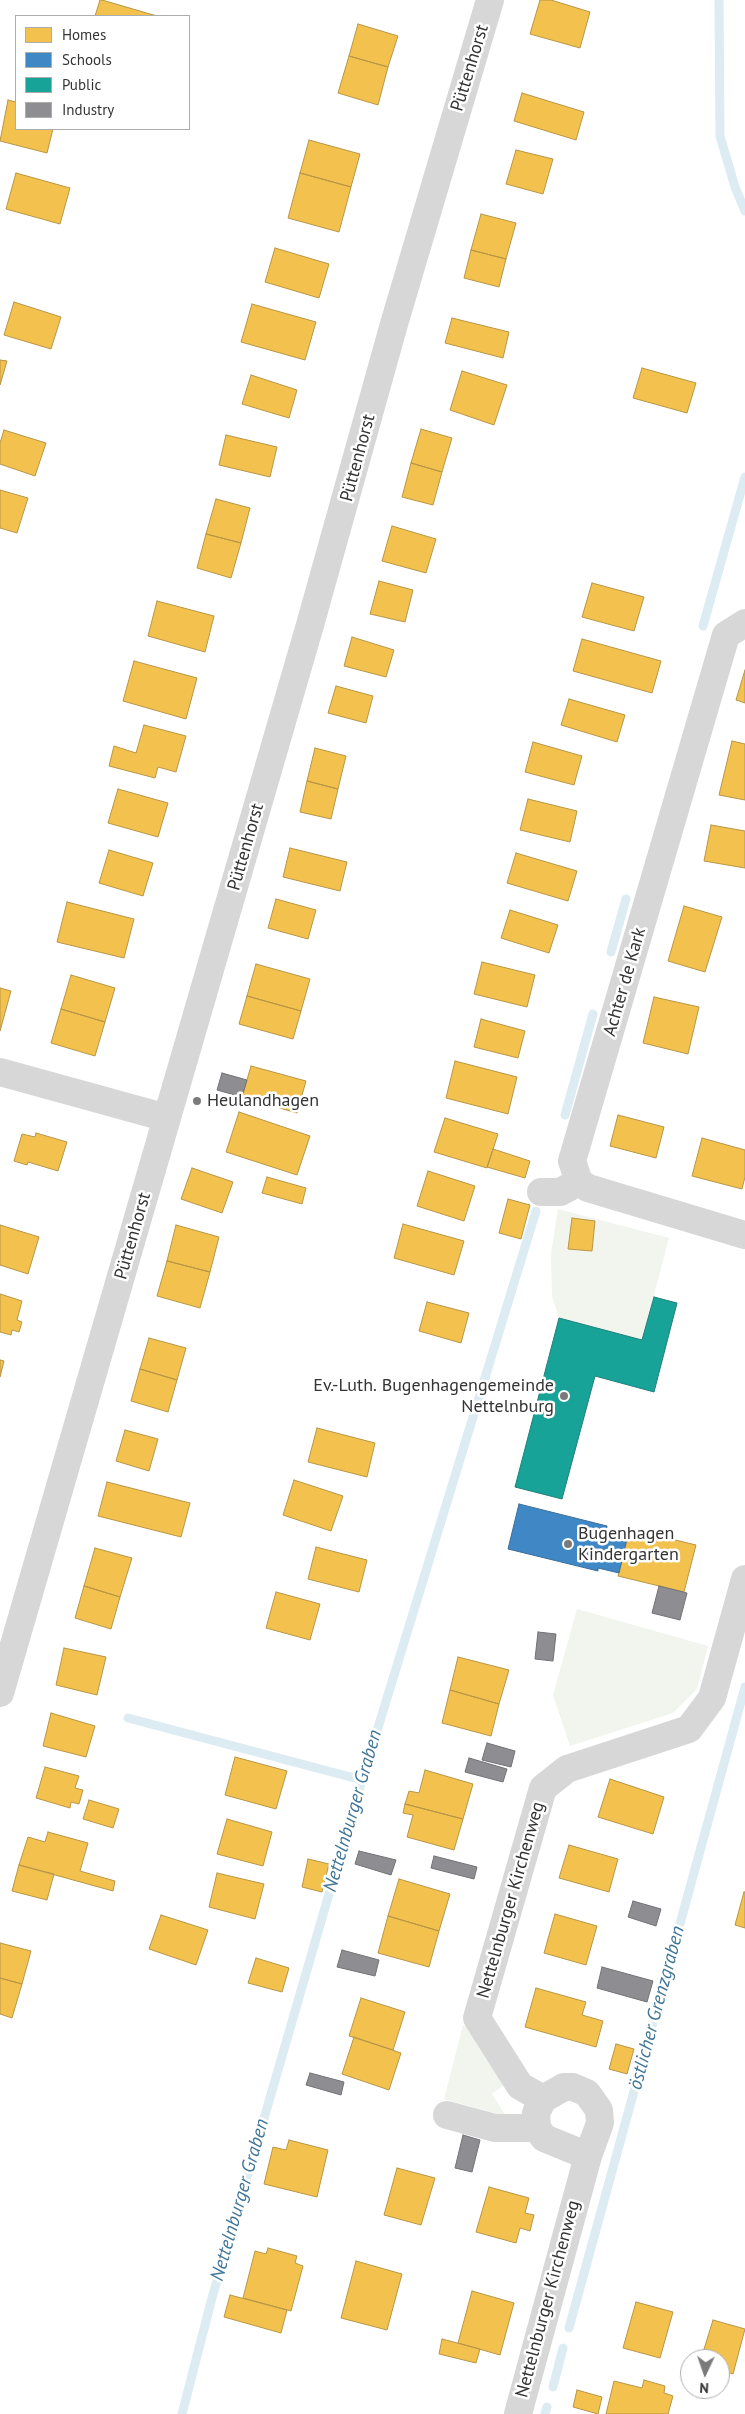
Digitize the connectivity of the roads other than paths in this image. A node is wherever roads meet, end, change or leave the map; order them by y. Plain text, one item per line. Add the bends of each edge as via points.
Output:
1 (490, 0) edge
2 (745, 624) edge
3 (0, 1072) edge
4 (167, 1118) junction
5 (579, 1182) junction
6 (541, 1192) dead end
7 (745, 1235) edge
8 (745, 1579) edge
9 (0, 1693) edge
10 (542, 2099) junction
11 (447, 2115) dead end
12 (537, 2128) junction
13 (588, 2156) junction
14 (518, 2414) edge

1 - 4 street, Püttenhorst
2 - 5 street, Achter de Kark via 726,635 572,1161
3 - 4 street
4 - 9 street, Püttenhorst
5 - 6 street via 560,1192
5 - 7 street via 588,1188
8 - 10 street, Nettelnburger Kirchenweg via 712,1698 689,1728 567,1769 543,1788 477,2018 520,2086
10 - 12 street via 536,2113
10 - 13 street, Nettelnburger Kirchenweg via 564,2087 581,2089 593,2098 599,2110 600,2123
11 - 12 street via 494,2128
12 - 13 street via 544,2138
13 - 14 street, Nettelnburger Kirchenweg

